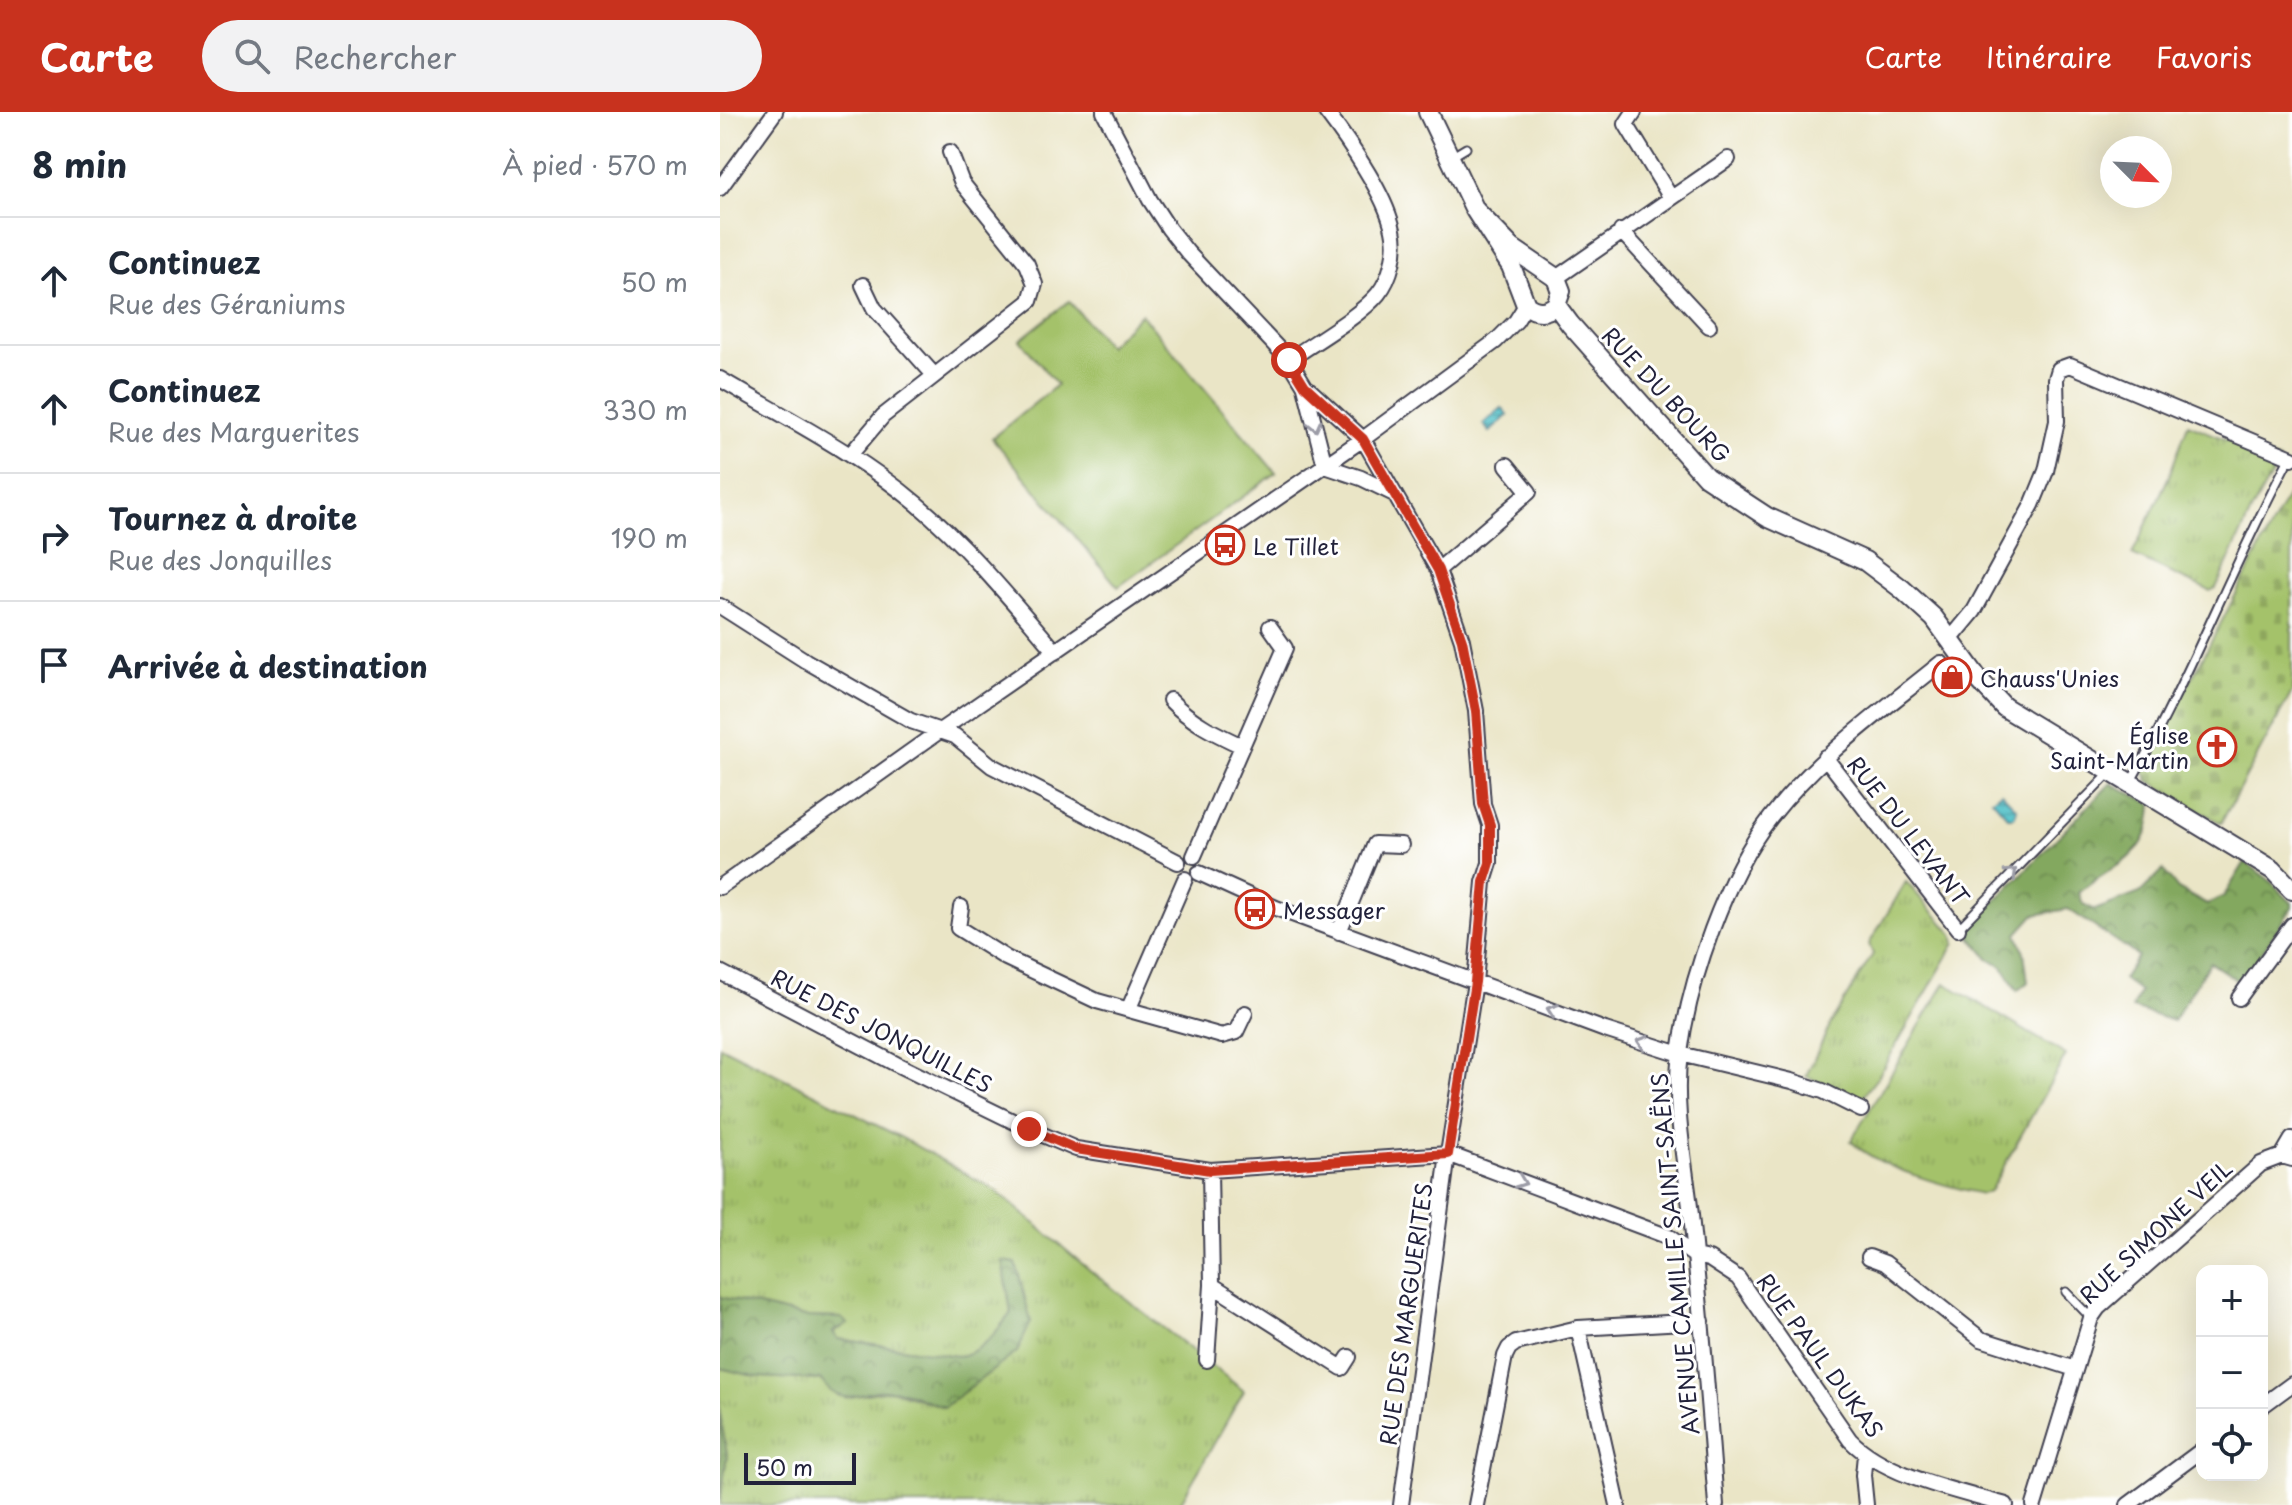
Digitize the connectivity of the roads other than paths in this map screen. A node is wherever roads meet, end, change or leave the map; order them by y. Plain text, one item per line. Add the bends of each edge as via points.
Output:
1 (775, 112) edge
2 (1104, 112) edge
3 (1326, 112) edge
4 (1428, 112) edge
5 (1634, 112) edge
6 (950, 152) dead end
7 (1728, 159) dead end
8 (720, 188) edge
9 (1671, 198) junction
10 (1475, 210) junction
11 (1621, 231) junction
12 (1550, 274) junction
13 (863, 285) dead end
14 (1524, 296) junction
15 (1556, 305) junction
16 (1709, 326) dead end
17 (1289, 360) junction
18 (934, 375) junction
19 (720, 379) edge
20 (1305, 386) junction
21 (1363, 439) junction
22 (850, 455) junction
23 (2291, 457) edge
24 (1507, 465) dead end
25 (1325, 466) junction
26 (1394, 494) junction
27 (1438, 570) junction
28 (720, 606) edge
29 (1270, 627) dead end
30 (1950, 640) junction
31 (1056, 652) junction
32 (1941, 663) dead end
33 (1170, 700) dead end
34 (959, 717) junction
35 (941, 730) junction
36 (955, 736) junction
37 (1242, 746) junction
38 (1825, 757) junction
39 (2111, 772) junction
40 (2130, 783) junction
41 (1401, 845) dead end
42 (1194, 856) junction
43 (1178, 862) junction
44 (1192, 876) junction
45 (720, 887) edge
46 (2292, 890) edge
47 (961, 907) dead end
48 (2292, 925) edge
49 (1958, 929) joint
50 (1339, 932) junction
51 (720, 972) edge
52 (1475, 982) junction
53 (2239, 998) dead end
54 (1129, 1008) junction
55 (1245, 1013) dead end
56 (1680, 1054) junction
57 (1861, 1110) dead end
58 (2292, 1139) edge
59 (1448, 1154) junction
60 (2287, 1157) edge
61 (1210, 1170) junction
62 (1692, 1227) junction
63 (1669, 1237) junction
64 (1695, 1256) junction
65 (1869, 1257) dead end
66 (1212, 1285) junction
67 (2066, 1292) dead end
68 (2091, 1318) junction
69 (1702, 1321) junction
70 (1578, 1328) junction
71 (1349, 1357) dead end
72 (1207, 1360) dead end
73 (2075, 1369) junction
74 (2292, 1384) edge
75 (2268, 1402) edge
76 (2196, 1454) edge
77 (1865, 1455) junction
78 (1401, 1505) edge
79 (1476, 1505) edge
80 (1618, 1505) edge
81 (1716, 1505) edge
82 (1866, 1505) edge
83 (2006, 1505) edge
84 (2034, 1505) edge
85 (2128, 1505) edge

1 - 8 street
2 - 17 street via 1169,229
3 - 17 street via 1389,215 1394,251 1379,293
4 - 10 street via 1458,153
5 - 9 street via 1626,124
6 - 18 street via 962,183 1027,264 1035,284 1030,301
7 - 9 street
9 - 11 street
10 - 12 street via 1512,248
10 - 14 street
11 - 12 street
11 - 16 street
12 - 14 street via 1527,277
12 - 15 street via 1561,291
13 - 18 street via 874,308
14 - 15 street via 1531,309 1544,311
14 - 21 street via 1516,321 1496,341
15 - 30 street, RUE DU BOURG via 1706,477 1767,517 1865,561 1917,601
17 - 20 street
18 - 22 street via 883,416
19 - 22 street
20 - 21 street, RUE DES MARGUERITES
20 -> 25 street
21 - 25 street
21 - 26 street, RUE DES MARGUERITES
22 - 31 street via 954,537
23 - 30 street via 2070,365 2059,369 2054,442 2037,494 1974,611
23 - 40 lane
24 - 27 street via 1529,492
25 - 26 street
25 - 31 street
26 - 27 street, RUE DES MARGUERITES
27 - 52 street, RUE DES MARGUERITES via 1462,640 1490,825
28 - 35 street via 911,721
29 - 37 street via 1285,648
30 - 39 street, RUE DU BOURG via 1993,698
31 - 34 street
32 - 38 street, AVENUE CAMILLE SAINT-SAËNS
33 - 37 street via 1202,728
34 - 35 street
34 - 36 street
35 - 36 street
35 - 45 street
36 - 43 street via 992,766
37 - 42 street
38 - 49 street, RUE DU LEVANT
38 - 56 street, AVENUE CAMILLE SAINT-SAËNS via 1768,821 1745,858 1702,953
39 - 40 street, RUE DU BOURG
49 -> 39 lane
40 - 46 street, RUE DU BOURG via 2273,870
41 - 50 street via 1375,844
42 - 43 street via 1185,855
42 - 44 street via 1200,864
43 - 44 street via 1177,872
44 - 50 street
44 - 54 street
47 - 54 street via 958,928 1006,958 1097,1001
48 - 53 street
50 - 52 street
51 - 61 street, RUE DES JONQUILLES via 896,1064 1076,1149
56 -> 52 street
52 - 59 street, RUE DES MARGUERITES
54 - 55 street via 1222,1036 1236,1032
56 - 57 street via 1792,1081
56 - 62 street, AVENUE CAMILLE SAINT-SAËNS via 1680,1125
58 - 60 street
59 - 61 street, RUE DES JONQUILLES
59 -> 63 street, RUE PAUL DUKAS
59 - 78 street, RUE DES MARGUERITES
60 - 68 street, RUE SIMONE VEIL via 2261,1164 2239,1182
61 - 66 street
62 - 63 street
62 - 64 street, AVENUE CAMILLE SAINT-SAËNS
63 - 64 street, RUE PAUL DUKAS
64 - 69 street, AVENUE CAMILLE SAINT-SAËNS
64 - 77 street, RUE PAUL DUKAS via 1738,1278
65 - 73 street via 1885,1263 1981,1339
66 - 71 street via 1342,1368
66 - 72 street
67 - 68 lane
68 - 73 street, RUE SIMONE VEIL
69 - 70 street
69 - 81 street, AVENUE CAMILLE SAINT-SAËNS
70 - 79 street via 1509,1348
70 - 80 street
73 - 84 street, RUE SIMONE VEIL
74 - 75 street
76 - 85 street
77 - 82 street
77 - 83 street, RUE PAUL DUKAS via 1926,1481

